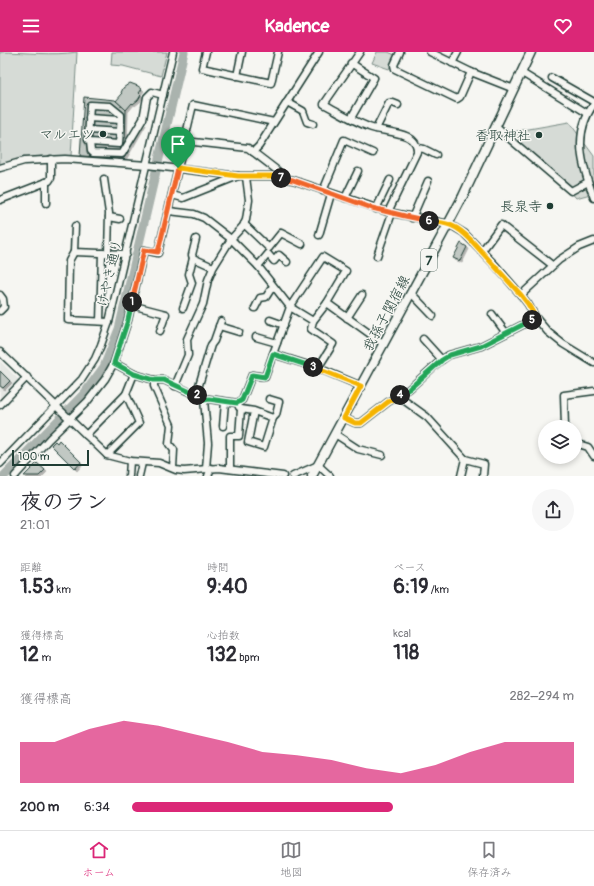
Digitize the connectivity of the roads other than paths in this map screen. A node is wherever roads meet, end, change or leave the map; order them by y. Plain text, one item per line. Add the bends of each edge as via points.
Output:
1 (173, 52) edge
2 (206, 52) edge
3 (242, 52) edge
4 (278, 52) edge
5 (319, 52) edge
6 (360, 52) edge
7 (400, 52) edge
8 (430, 52) edge
9 (458, 52) edge
10 (532, 52) edge
11 (452, 63) junction
12 (351, 64) junction
13 (471, 72) junction
14 (522, 73) junction
15 (237, 76) junction
16 (552, 78) dead end
17 (514, 89) junction
18 (163, 95) junction
19 (287, 102) junction
20 (594, 103) edge
21 (398, 105) dead end
22 (587, 113) junction
23 (89, 118) junction
24 (351, 118) junction
25 (143, 119) junction
26 (120, 120) junction
27 (157, 122) junction
28 (274, 122) junction
29 (313, 124) dead end
30 (496, 127) junction
31 (376, 129) junction
32 (89, 130) junction
33 (120, 132) junction
34 (185, 141) junction
35 (90, 142) junction
36 (418, 148) junction
37 (253, 152) junction
38 (373, 153) dead end
39 (436, 155) dead end
40 (51, 159) junction
41 (150, 165) junction
42 (0, 168) edge
43 (178, 168) junction
44 (358, 171) dead end
45 (238, 176) junction
46 (246, 177) junction
47 (278, 177) junction
48 (104, 179) dead end
49 (390, 180) dead end
50 (428, 181) dead end
51 (46, 182) junction
52 (588, 182) junction
53 (323, 191) junction
54 (331, 194) junction
55 (172, 195) junction
56 (345, 198) junction
57 (594, 198) edge
58 (0, 200) edge
59 (46, 203) dead end
60 (376, 209) junction
61 (169, 211) junction
62 (390, 213) junction
63 (109, 217) junction
64 (412, 218) junction
65 (120, 219) dead end
66 (244, 224) junction
67 (448, 224) junction
68 (75, 226) dead end
69 (319, 235) dead end
70 (196, 239) dead end
71 (231, 239) junction
72 (594, 241) edge
73 (302, 244) dead end
74 (482, 251) junction
75 (74, 252) junction
76 (105, 253) junction
77 (126, 254) junction
78 (377, 256) dead end
79 (193, 258) junction
80 (287, 262) dead end
81 (552, 265) junction
82 (258, 266) junction
83 (213, 267) junction
84 (273, 286) junction
85 (411, 293) junction
86 (0, 295) edge
87 (362, 295) dead end
88 (521, 295) junction
89 (326, 304) junction
90 (131, 305) junction
91 (290, 307) junction
92 (183, 308) dead end
93 (255, 308) dead end
94 (0, 311) edge
95 (492, 314) dead end
96 (432, 316) dead end
97 (348, 318) junction
98 (536, 318) junction
99 (270, 320) dead end
100 (100, 321) junction
101 (312, 321) junction
102 (109, 322) junction
103 (284, 325) junction
104 (160, 331) dead end
105 (239, 332) dead end
106 (506, 333) junction
107 (256, 337) dead end
108 (423, 339) dead end
109 (277, 343) junction
110 (384, 344) junction
111 (0, 352) edge
112 (273, 354) junction
113 (442, 360) junction
114 (114, 363) junction
115 (594, 363) edge
116 (318, 368) junction
117 (134, 374) junction
118 (27, 377) junction
119 (154, 380) junction
120 (175, 386) junction
121 (361, 386) junction
122 (594, 391) edge
123 (126, 394) junction
124 (196, 395) junction
125 (398, 396) junction
126 (269, 399) dead end
127 (204, 400) junction
128 (225, 402) junction
129 (0, 404) edge
130 (239, 406) junction
131 (59, 408) junction
132 (254, 411) junction
133 (69, 417) junction
134 (273, 418) junction
135 (344, 418) junction
136 (565, 420) edge
137 (223, 426) dead end
138 (334, 434) junction
139 (86, 435) junction
140 (582, 445) edge
141 (107, 455) junction
142 (382, 455) dead end
143 (594, 456) edge
144 (464, 458) junction
145 (130, 461) junction
146 (142, 463) junction
147 (0, 464) edge
148 (318, 465) junction
149 (173, 468) junction
150 (208, 469) junction
151 (230, 470) junction
152 (251, 474) edge
153 (15, 476) edge
154 (129, 476) edge
155 (139, 476) edge
156 (208, 476) edge
157 (284, 476) edge
158 (294, 476) edge
159 (312, 476) edge
160 (330, 476) edge
161 (461, 476) edge
162 (483, 476) edge

1 - 18 street, けやき通り
2 - 15 street via 202,68
3 - 15 street
4 - 15 street via 271,83
5 - 19 street
6 - 12 street
7 - 13 street via 394,65 395,69 457,99
8 - 11 street
9 - 11 street
10 - 14 main road, 我孫子関宿線 / 7
11 - 13 street
12 - 24 street via 374,78
12 - 24 street via 324,104
13 - 17 street
14 - 17 main road, 我孫子関宿線 / 7
14 - 22 street
16 - 20 street
17 - 30 main road, 我孫子関宿線 / 7
18 - 25 street via 152,92 147,97
18 - 27 street, けやき通り
19 - 28 street
19 - 29 street via 303,112 307,122
20 - 22 street
21 - 31 street via 389,103
22 - 52 street via 581,139
23 - 26 street
23 - 26 street via 90,105 110,106 121,115
23 - 32 street
24 - 31 street
25 - 27 street
25 - 35 street via 122,154 94,153 90,149
26 - 33 street
27 - 41 street, けやき通り
28 - 34 street via 193,105
28 - 37 street
30 - 52 street via 571,191
30 - 67 main road, 我孫子関宿線 / 7
31 - 36 street via 401,134 414,141
32 - 33 street
32 - 35 street
33 - 35 street via 119,144
34 - 37 street via 248,148
34 - 43 street
36 - 39 street
36 - 62 street
37 - 47 street via 278,171
38 - 53 street via 344,140
40 - 41 street
40 - 42 street via 24,161
40 - 51 street via 51,178
41 - 43 street
41 - 77 street, けやき通り
43 - 45 street
43 - 55 street
44 - 56 street
45 - 46 street
45 - 55 street via 184,198
46 - 47 street
46 - 66 street via 249,194
47 - 53 street
48 - 63 street
49 - 60 street
50 - 64 street
51 - 58 street
51 - 59 street
52 - 57 street
53 - 54 street
54 - 56 street
54 - 69 street
55 - 61 street
56 - 60 street
60 - 62 street
61 - 71 street via 204,218
61 - 90 street via 158,252 144,250
62 - 64 street
62 - 78 street
63 - 65 street
63 - 76 street
64 - 67 street
66 - 71 street
66 - 73 street via 269,248 281,233
67 - 74 street via 464,233
67 - 85 main road, 我孫子関宿線 / 7
68 - 75 street
70 - 79 street
71 - 82 street
71 - 83 street
72 - 81 street via 572,251
74 - 81 street via 501,225
74 - 88 street
75 - 76 street
75 - 100 street via 69,261 68,320
76 - 77 street
76 - 100 street
77 - 102 street, けやき通り
79 - 83 street
79 - 92 street via 188,274 192,283
80 - 82 street via 279,255 274,261 268,254
81 - 88 street
82 - 84 street
83 - 120 street via 202,304 187,339 188,355
84 - 91 street
84 - 93 street via 266,297 260,298
85 - 96 street
85 - 110 main road, 我孫子関宿線 / 7
86 - 94 street via 4,299 4,307
87 - 97 street
88 - 98 street
89 - 91 street via 346,271 324,257
89 - 97 street
89 - 101 street
90 - 104 street via 166,314
90 - 114 street
91 - 101 street
91 - 103 street
95 - 106 street
97 - 110 street
98 - 106 street
98 - 115 street via 555,339
99 - 103 street
100 - 102 street
101 - 116 street via 311,329 333,344
102 - 131 street, けやき通り via 88,370
103 - 109 street
105 - 124 street via 220,323
106 - 113 street via 481,346 450,355
107 - 109 street
108 - 113 street
109 - 112 street
110 - 121 main road, 我孫子関宿線 / 7
111 - 118 street
112 - 116 street
112 - 130 street via 265,377 252,375
113 - 125 street
114 - 117 street
114 - 133 street via 87,402
116 - 121 street
117 - 119 street
117 - 123 street
118 - 129 street
118 - 131 street
119 - 120 street via 164,380
119 - 149 street via 154,386 171,425
120 - 124 street
121 - 135 main road, 我孫子関宿線 / 7
122 - 136 street via 564,395
123 - 139 street
123 - 141 street via 139,423
124 - 127 street
125 - 135 street via 361,423
125 - 144 street via 427,417
126 - 134 street via 279,402
127 - 128 street
127 - 150 street
128 - 130 street
128 - 137 street
130 - 132 street
130 - 151 street via 239,436 230,436
131 - 133 street
131 - 147 street, けやき通り
132 - 134 street
132 - 134 street via 248,442 264,447
133 - 139 street
133 - 153 street
135 - 138 main road, 我孫子関宿線 / 7
138 - 142 street via 358,449
138 - 148 main road, 我孫子関宿線 / 7
139 - 141 street
140 - 143 street via 588,446
141 - 145 street
144 - 161 street
144 - 162 street via 484,464
145 - 146 street
145 - 154 street
146 - 149 street via 159,463
146 - 155 street
148 - 158 street
148 - 159 main road, 我孫子関宿線 / 7
148 - 160 street
149 - 150 street via 184,471
150 - 151 street
150 - 156 street
151 - 152 street
152 - 157 street

